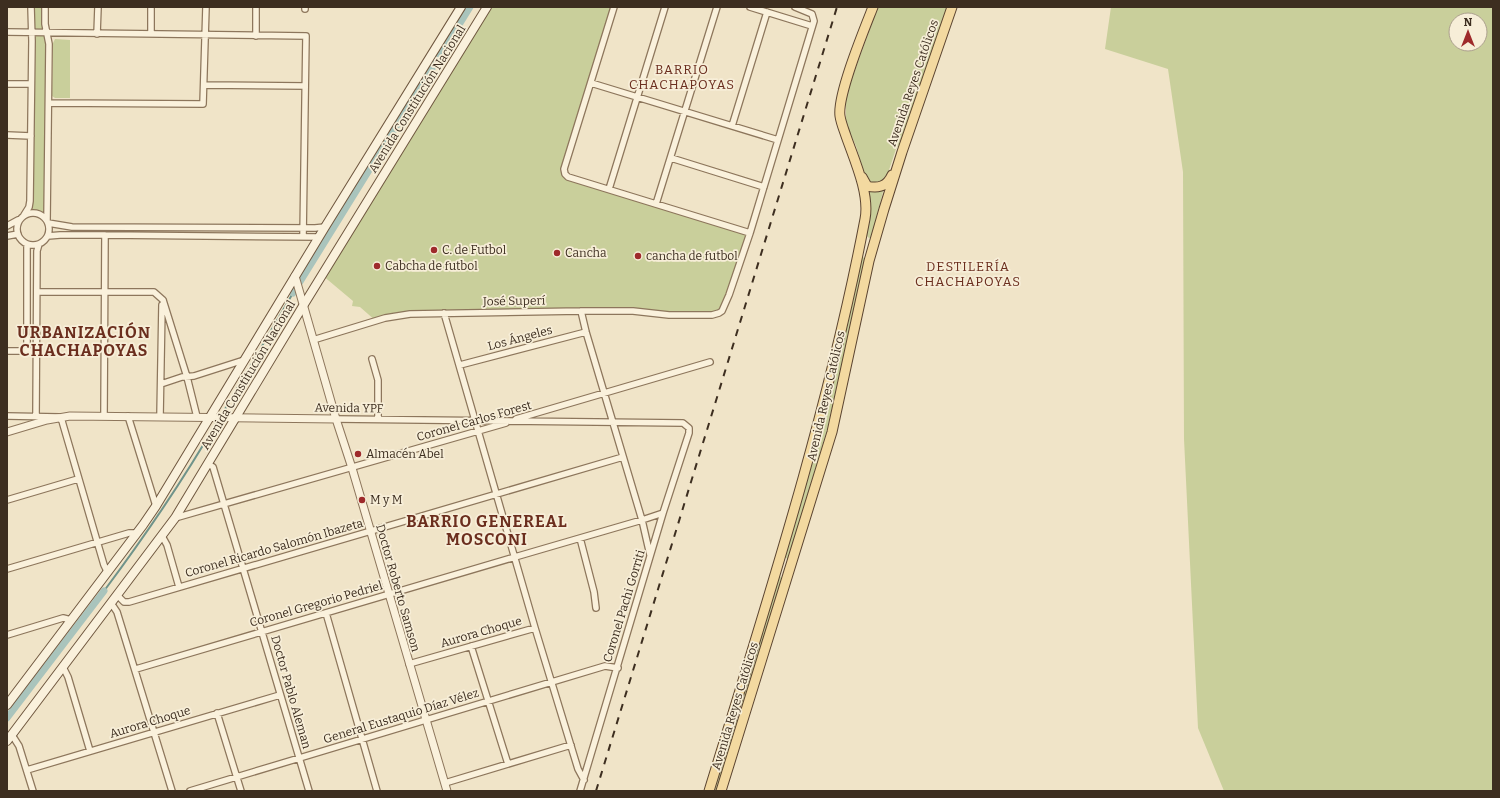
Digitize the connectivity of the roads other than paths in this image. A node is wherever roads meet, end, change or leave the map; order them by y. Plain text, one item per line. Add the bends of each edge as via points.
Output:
1 (31, 7) edge
2 (45, 7) edge
3 (98, 7) edge
4 (151, 7) edge
5 (206, 7) edge
6 (256, 7) edge
7 (461, 7) edge
8 (487, 7) edge
9 (614, 7) edge
10 (665, 7) edge
11 (717, 7) edge
12 (750, 7) edge
13 (795, 7) edge
14 (873, 7) edge
15 (952, 7) edge
16 (767, 12) junction
17 (812, 26) junction
18 (7, 32) edge
19 (32, 33) junction
20 (47, 33) junction
21 (97, 34) junction
22 (151, 34) junction
23 (205, 35) junction
24 (256, 36) junction
25 (591, 83) junction
26 (7, 84) edge
27 (31, 84) junction
28 (204, 85) junction
29 (305, 86) junction
30 (637, 97) junction
31 (49, 103) junction
32 (685, 111) junction
33 (732, 126) junction
34 (7, 135) edge
35 (31, 136) junction
36 (778, 140) junction
37 (848, 142) junction
38 (902, 152) junction
39 (671, 158) junction
40 (764, 187) junction
41 (609, 189) junction
42 (656, 204) junction
43 (22, 217) junction
44 (48, 221) junction
45 (7, 226) edge
46 (325, 226) junction
47 (200, 227) junction
48 (304, 228) junction
49 (750, 233) junction
50 (18, 234) junction
51 (105, 235) junction
52 (7, 236) edge
53 (48, 236) junction
54 (199, 236) junction
55 (303, 237) junction
56 (319, 237) junction
57 (27, 244) junction
58 (39, 244) junction
59 (295, 276) junction
60 (37, 292) junction
61 (104, 292) junction
62 (162, 300) junction
63 (303, 306) junction
64 (580, 311) junction
65 (444, 313) junction
66 (586, 332) junction
67 (313, 340) junction
68 (7, 351) edge
69 (27, 351) junction
70 (36, 351) junction
71 (372, 359) dead end
72 (245, 360) junction
73 (710, 362) dead end
74 (460, 365) junction
75 (187, 377) junction
76 (160, 384) junction
77 (605, 394) junction
78 (104, 415) junction
79 (7, 416) edge
80 (36, 416) junction
81 (128, 416) junction
82 (160, 416) junction
83 (59, 417) junction
84 (197, 417) junction
85 (213, 417) junction
86 (237, 417) junction
87 (336, 419) junction
88 (378, 419) junction
89 (476, 421) junction
90 (511, 421) junction
91 (613, 423) junction
92 (689, 428) joint
93 (479, 431) junction
94 (7, 432) edge
95 (623, 456) junction
96 (208, 464) junction
97 (352, 468) junction
98 (78, 479) junction
99 (496, 494) junction
100 (7, 500) edge
101 (224, 505) junction
102 (156, 506) junction
103 (663, 513) junction
104 (175, 518) junction
105 (642, 520) junction
106 (370, 532) junction
107 (137, 533) junction
108 (162, 536) junction
109 (580, 538) junction
110 (97, 542) junction
111 (515, 556) junction
112 (651, 556) junction
113 (243, 569) junction
114 (7, 570) edge
115 (107, 571) junction
116 (179, 587) junction
117 (388, 594) junction
118 (117, 595) junction
119 (111, 603) junction
120 (596, 608) dead end
121 (326, 613) junction
122 (71, 620) junction
123 (535, 628) junction
124 (262, 632) junction
125 (7, 635) edge
126 (471, 646) junction
127 (409, 664) junction
128 (63, 667) junction
129 (618, 668) junction
130 (136, 669) junction
131 (553, 682) junction
132 (280, 695) junction
133 (9, 700) edge
134 (489, 702) junction
135 (217, 713) junction
136 (426, 721) junction
137 (154, 732) junction
138 (10, 738) edge
139 (362, 739) junction
140 (571, 745) junction
141 (90, 751) junction
142 (299, 758) junction
143 (508, 764) junction
144 (27, 770) junction
145 (237, 777) junction
146 (584, 780) junction
147 (445, 783) junction
148 (34, 791) edge
149 (172, 791) edge
150 (190, 791) edge
151 (241, 791) edge
152 (309, 791) edge
153 (378, 791) edge
154 (447, 791) edge
155 (580, 791) edge
156 (709, 791) edge
157 (721, 791) edge

1 - 19 street
2 - 20 street
3 - 21 street
4 - 22 street
5 - 23 street
6 - 24 street
7 - 46 main road, Avenida Constitución Nacional
8 - 63 main road, Avenida Constitución Nacional
9 - 25 street
10 - 30 street
11 - 32 street
12 - 16 street
13 - 17 street via 812,14
14 - 37 main road, Avenida Reyes Católicos via 841,100 840,115
15 - 38 main road, Avenida Reyes Católicos
16 - 17 street
16 - 33 street
17 - 36 street
18 - 19 street
19 - 20 street
19 - 27 street
20 - 21 street
20 - 31 street
21 - 22 street
22 - 23 street
23 - 24 street
23 - 28 street
24 - 29 street via 306,36
25 - 30 street
25 - 41 street via 564,172 568,177
26 - 27 street
27 - 35 street
28 - 29 street
28 - 31 street via 203,104
29 - 48 street
30 - 32 street
30 - 41 street
31 - 44 street
32 - 33 street
32 - 39 street
33 - 36 street
34 - 35 street
35 - 43 street via 30,201 28,210
36 - 40 street
37 - 38 main road via 865,183 874,188 885,185 890,179
37 - 156 main road, Avenida Reyes Católicos via 864,189 866,215 857,259 812,449
38 - 157 main road, Avenida Reyes Católicos via 869,261 832,432
39 - 40 street
39 - 42 street
40 - 49 street
41 - 42 street
42 - 49 street
43 - 44 street via 34,212 44,216
43 - 45 street
43 - 50 street via 17,229
44 - 47 street via 72,227
44 - 53 street
46 - 48 street
46 - 56 main road, Avenida Constitución Nacional
47 - 48 street
47 - 54 street
48 - 55 street
49 - 64 street, José Superí via 729,295 719,314 669,315 633,311
50 - 52 street
50 - 57 street
51 - 53 street
51 - 54 street
51 - 61 street
53 - 58 street
54 - 55 street
55 - 56 street
56 - 59 main road, Avenida Constitución Nacional
57 - 58 street
57 - 69 street
58 - 60 street
59 - 63 street, Doctor Roberto Samson
59 - 72 main road, Avenida Constitución Nacional
60 - 61 street
60 - 70 street
61 - 62 street via 154,292
61 - 78 street
62 - 75 street
62 - 76 street
63 - 67 street, Doctor Roberto Samson
63 - 86 main road, Avenida Constitución Nacional
64 - 65 street, José Superí
64 - 66 street
65 - 67 street, José Superí via 399,315
65 - 74 street
66 - 74 street, Los Ángeles
66 - 77 street
67 - 87 street, Doctor Roberto Samson
68 - 69 street
69 - 70 street
70 - 80 street
71 - 88 street via 378,380
72 - 75 street
72 - 85 main road, Avenida Constitución Nacional
73 - 77 street, Coronel Carlos Forest
74 - 89 street
75 - 76 street
75 - 84 street
76 - 82 street
77 - 90 street, Coronel Carlos Forest
77 - 91 street
78 - 81 street, Avenida YPF
78 - 83 street, Avenida YPF
79 - 80 street, Avenida YPF
80 - 83 street, Avenida YPF
81 - 82 street, Avenida YPF
81 - 102 street
82 - 84 street, Avenida YPF
83 - 94 street
83 - 98 street
84 - 85 street, Avenida YPF
85 - 86 street, Avenida YPF
85 - 102 main road, Avenida Constitución Nacional
86 - 87 street, Avenida YPF
86 - 96 main road, Avenida Constitución Nacional
87 - 88 street, Avenida YPF
87 - 97 street, Doctor Roberto Samson
88 - 89 street, Avenida YPF
89 - 90 street, Avenida YPF
89 - 93 street
90 - 91 street, Avenida YPF
90 - 93 street, Coronel Carlos Forest
91 - 92 street, Avenida YPF via 683,423
91 - 95 street
92 - 103 street, Coronel Pachi Gorriti
93 - 97 street, Coronel Carlos Forest
93 - 99 street
95 - 99 street, Coronel Ricardo Salomón Ibazeta
95 - 105 street
96 - 101 street, Doctor Pablo Aleman via 213,467
96 - 104 main road, Avenida Constitución Nacional
97 - 101 street, Coronel Carlos Forest
97 - 106 street, Doctor Roberto Samson
98 - 100 street
98 - 110 street
99 - 106 street, Coronel Ricardo Salomón Ibazeta
99 - 111 street
101 - 104 street, Coronel Carlos Forest
101 - 113 street, Doctor Pablo Aleman
102 - 107 main road, Avenida Constitución Nacional
103 - 105 street, Coronel Gregorio Pedriel
103 - 112 street, Coronel Pachi Gorriti
104 - 108 main road, Avenida Constitución Nacional
105 - 109 street, Coronel Gregorio Pedriel
105 - 112 street
106 - 113 street, Coronel Ricardo Salomón Ibazeta
106 - 117 street, Doctor Roberto Samson
107 - 110 street
107 - 115 main road, Avenida Constitución Nacional
108 - 116 street
108 - 118 main road, Avenida Constitución Nacional
109 - 111 street, Coronel Gregorio Pedriel
109 - 120 street
110 - 114 street
110 - 115 street
111 - 117 street, Coronel Gregorio Pedriel
111 - 123 street
112 - 129 street, Coronel Pachi Gorriti
113 - 116 street, Coronel Ricardo Salomón Ibazeta
113 - 124 street, Doctor Pablo Aleman
115 - 122 main road, Avenida Constitución Nacional
116 - 118 street, Coronel Ricardo Salomón Ibazeta via 126,603
117 - 121 street, Coronel Gregorio Pedriel
117 - 127 street, Doctor Roberto Samson
118 - 119 main road, Avenida Constitución Nacional
119 - 128 main road, Avenida Constitución Nacional
119 - 130 street via 117,612
121 - 124 street, Coronel Gregorio Pedriel
121 - 139 street
122 - 125 street via 63,618
122 - 133 main road, Avenida Constitución Nacional
123 - 126 street, Aurora Choque
123 - 131 street
124 - 130 street, Coronel Gregorio Pedriel
124 - 132 street, Doctor Pablo Aleman
126 - 127 street, Aurora Choque
126 - 134 street
127 - 136 street, Doctor Roberto Samson
128 - 138 main road, Avenida Constitución Nacional
128 - 141 street via 68,676
129 - 131 street, General Eustaquio Díaz Vélez via 605,666
129 - 146 street, Coronel Pachi Gorriti
130 - 137 street
131 - 134 street, General Eustaquio Díaz Vélez
131 - 140 street
132 - 135 street, Aurora Choque
132 - 142 street, Doctor Pablo Aleman
134 - 136 street, General Eustaquio Díaz Vélez
134 - 143 street
135 - 137 street, Aurora Choque
135 - 145 street
136 - 139 street, General Eustaquio Díaz Vélez
136 - 147 street, Doctor Roberto Samson
137 - 141 street, Aurora Choque
137 - 149 street
138 - 144 street via 19,746
139 - 142 street, General Eustaquio Díaz Vélez
139 - 153 street
140 - 143 street
140 - 146 street
141 - 144 street, Aurora Choque
142 - 145 street, General Eustaquio Díaz Vélez
142 - 152 street, Doctor Pablo Aleman
143 - 147 street
144 - 148 street
145 - 150 street, General Eustaquio Díaz Vélez
145 - 151 street
146 - 155 street, Coronel Pachi Gorriti
147 - 154 street, Doctor Roberto Samson

